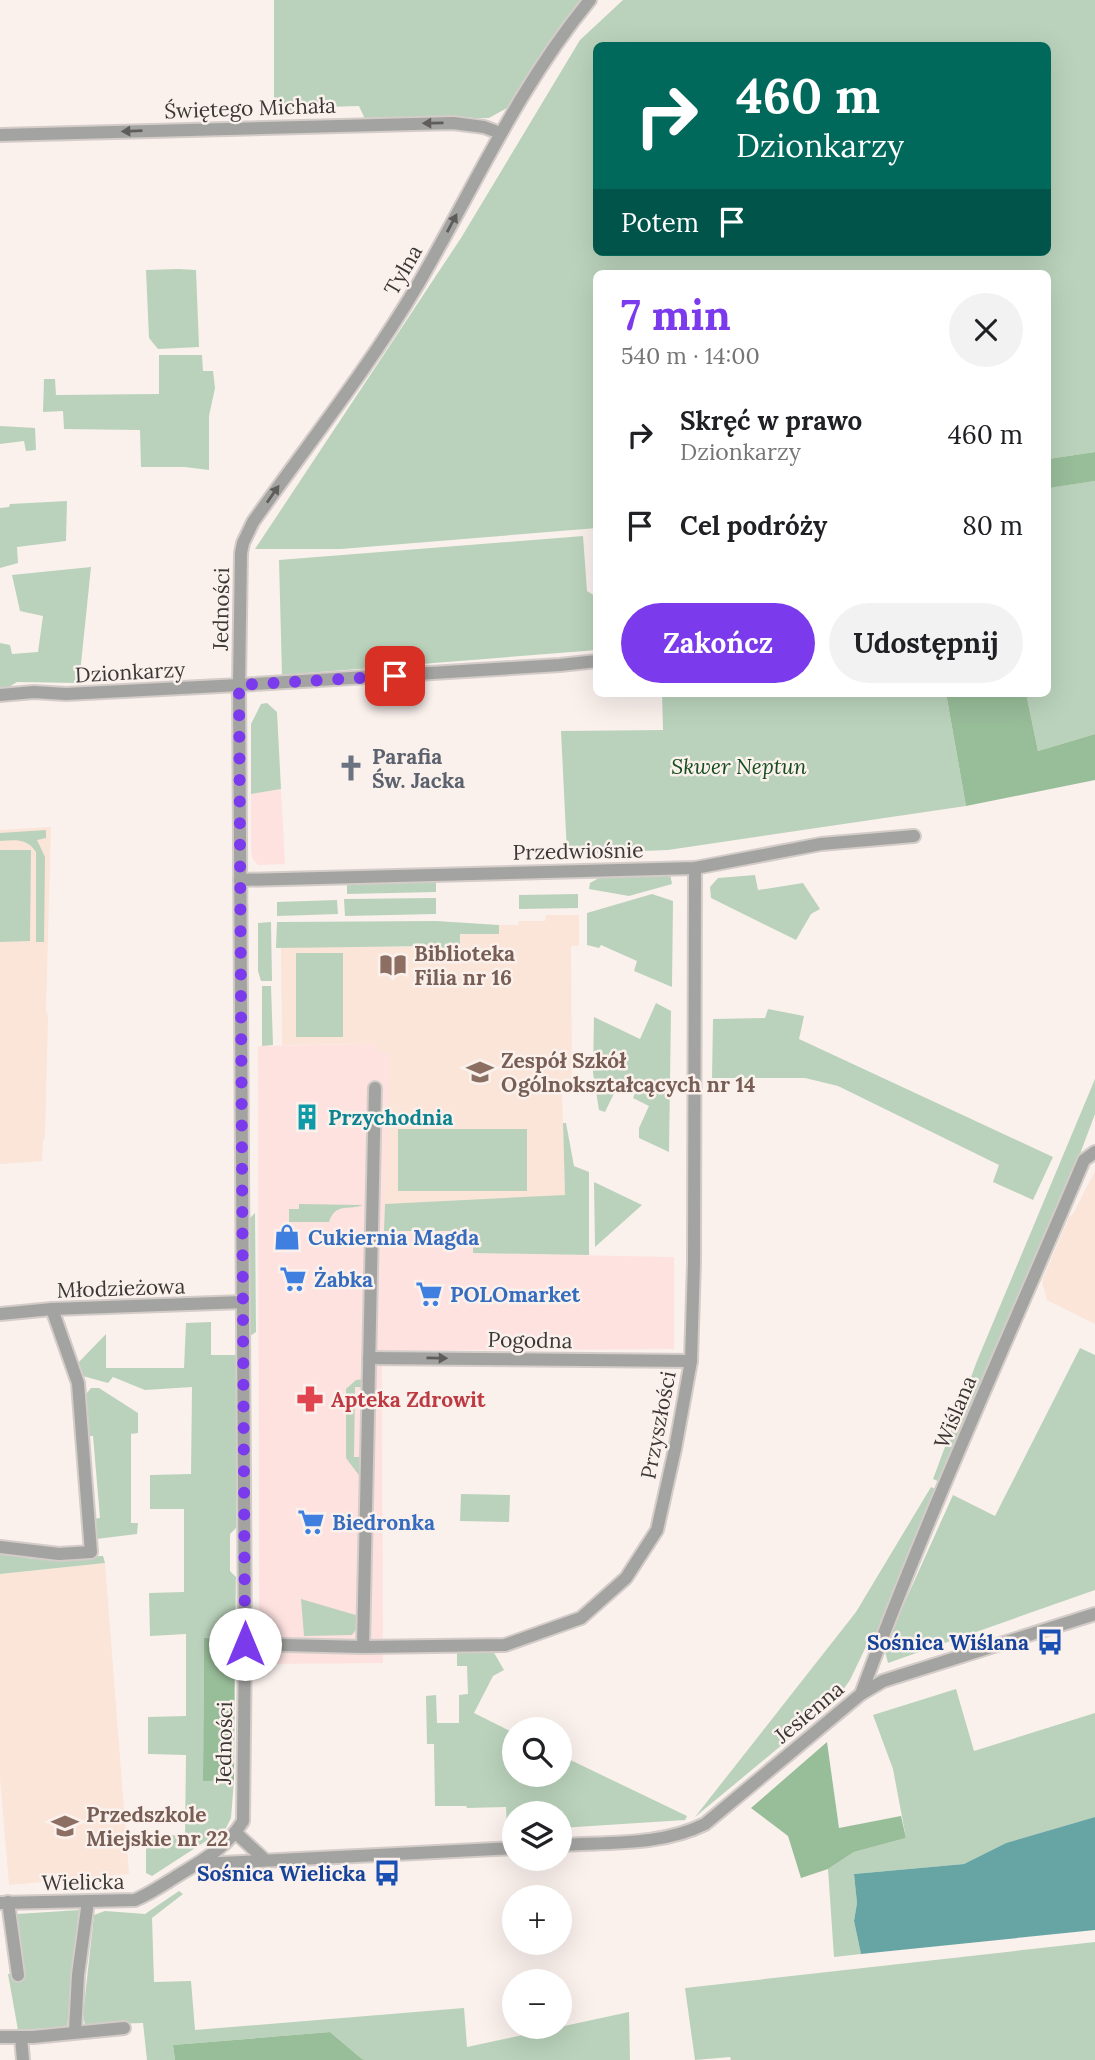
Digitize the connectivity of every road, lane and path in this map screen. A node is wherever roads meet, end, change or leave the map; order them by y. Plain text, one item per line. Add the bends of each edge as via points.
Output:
1 (590, 0) edge
2 (500, 133) junction
3 (0, 135) edge
4 (240, 553) joint
5 (593, 661) edge
6 (239, 685) junction
7 (0, 695) edge
8 (914, 836) dead end
9 (695, 868) junction
10 (240, 880) junction
11 (374, 1088) dead end
12 (1095, 1152) edge
13 (243, 1302) junction
14 (52, 1309) junction
15 (0, 1314) edge
16 (369, 1358) junction
17 (691, 1361) junction
18 (0, 1547) edge
19 (1095, 1614) edge
20 (245, 1644) junction
21 (363, 1647) junction
22 (862, 1694) junction
23 (236, 1833) junction
24 (572, 1844) edge
25 (502, 1848) edge
26 (264, 1859) junction
27 (198, 1864) junction
28 (88, 1901) junction
29 (4, 1902) edge
30 (18, 1975) dead end
31 (124, 2028) dead end
32 (75, 2032) junction
33 (0, 2037) edge
34 (21, 2037) junction
35 (23, 2060) edge

1 - 2 street, Tylna
2 -> 3 street, Świętego Michała via 453,122
4 -> 2 street, Tylna via 254,522 389,332
4 - 6 street, Jedności
5 - 6 street, Dzionkarzy
6 - 7 street, Dzionkarzy
6 - 10 street, Jedności
8 - 9 street, Przedwiośnie via 821,844
9 - 10 street, Przedwiośnie
9 - 17 street, Przyszłości
10 - 13 street, Jedności
11 - 16 street
12 - 22 street, Wiślana via 1084,1160 939,1499
13 - 14 street, Młodzieżowa
13 - 20 street, Jedności
14 - 15 street, Młodzieżowa
14 - 18 street via 78,1383 90,1552
16 -> 17 street, Pogodna
16 - 21 street
17 - 21 street, Przyszłości via 657,1530 626,1578 581,1618 505,1645
19 - 22 street, Jesienna via 883,1681
20 - 21 street, Przyszłości
20 - 23 street, Jedności via 243,1821
22 - 24 street, Jesienna via 705,1824 662,1839
23 - 26 street
23 - 27 street
25 - 26 street
26 - 27 street
27 - 28 street, Wielicka via 135,1900
28 - 29 street, Wielicka
28 - 32 street
29 - 30 street
31 - 32 street
32 - 34 street
33 - 34 street
34 - 35 street

